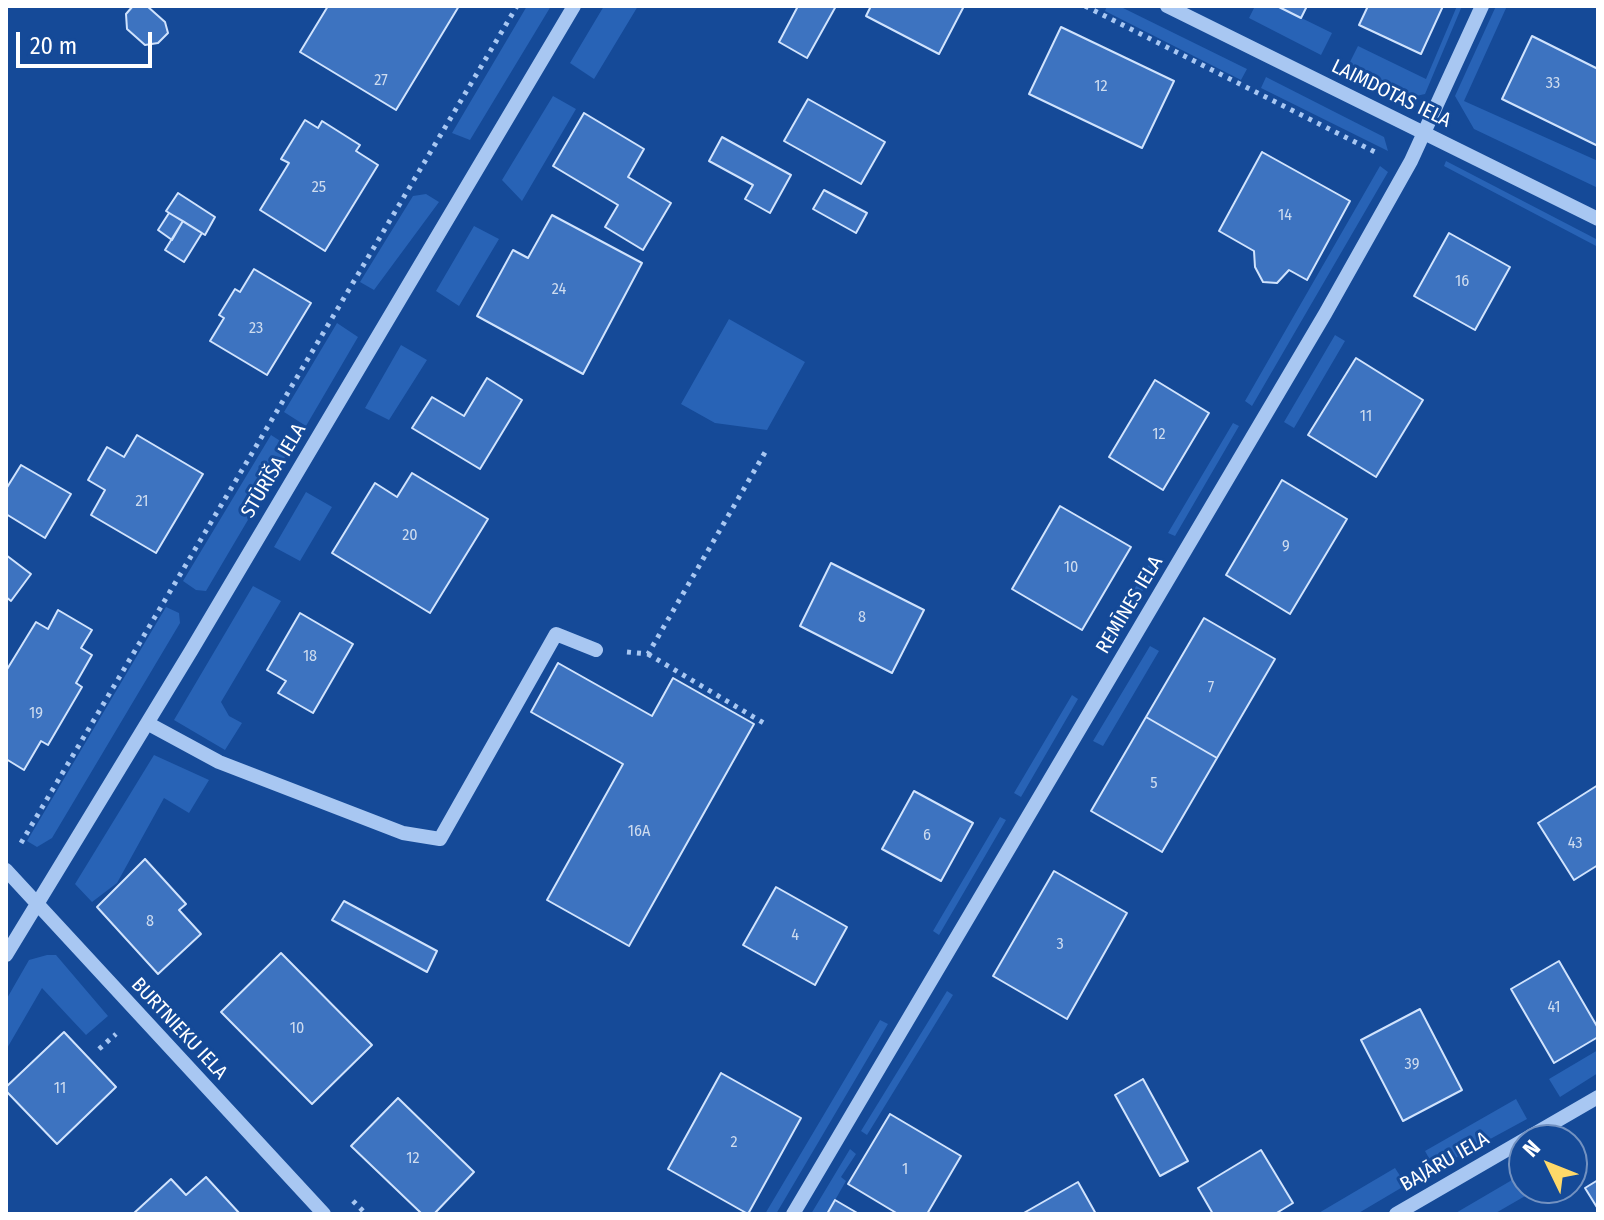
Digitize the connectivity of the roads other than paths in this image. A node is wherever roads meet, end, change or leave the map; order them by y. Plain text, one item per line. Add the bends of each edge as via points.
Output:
1 (574, 6) edge
2 (1167, 6) edge
3 (1482, 6) edge
4 (1425, 132) junction
5 (1598, 219) edge
6 (596, 650) road end
7 (147, 723) junction
8 (6, 870) edge
9 (37, 905) junction
10 (6, 955) edge
11 (1598, 1097) edge
12 (324, 1214) edge
13 (793, 1214) edge
14 (1396, 1214) edge

1 - 7 street, STŪRĪŠA IELA
2 - 4 street, LAIMDOTAS IELA
3 - 4 street, REMĪNES IELA
4 - 5 street, LAIMDOTAS IELA
4 - 13 street, REMĪNES IELA via 1325,314
6 - 7 street via 556,634 440,839 403,833 219,762
7 - 9 street, STŪRĪŠA IELA
8 - 9 street, BURTNIEKU IELA
9 - 10 street, STŪRĪŠA IELA
9 - 12 street, BURTNIEKU IELA
11 - 14 street, BAJĀRU IELA

